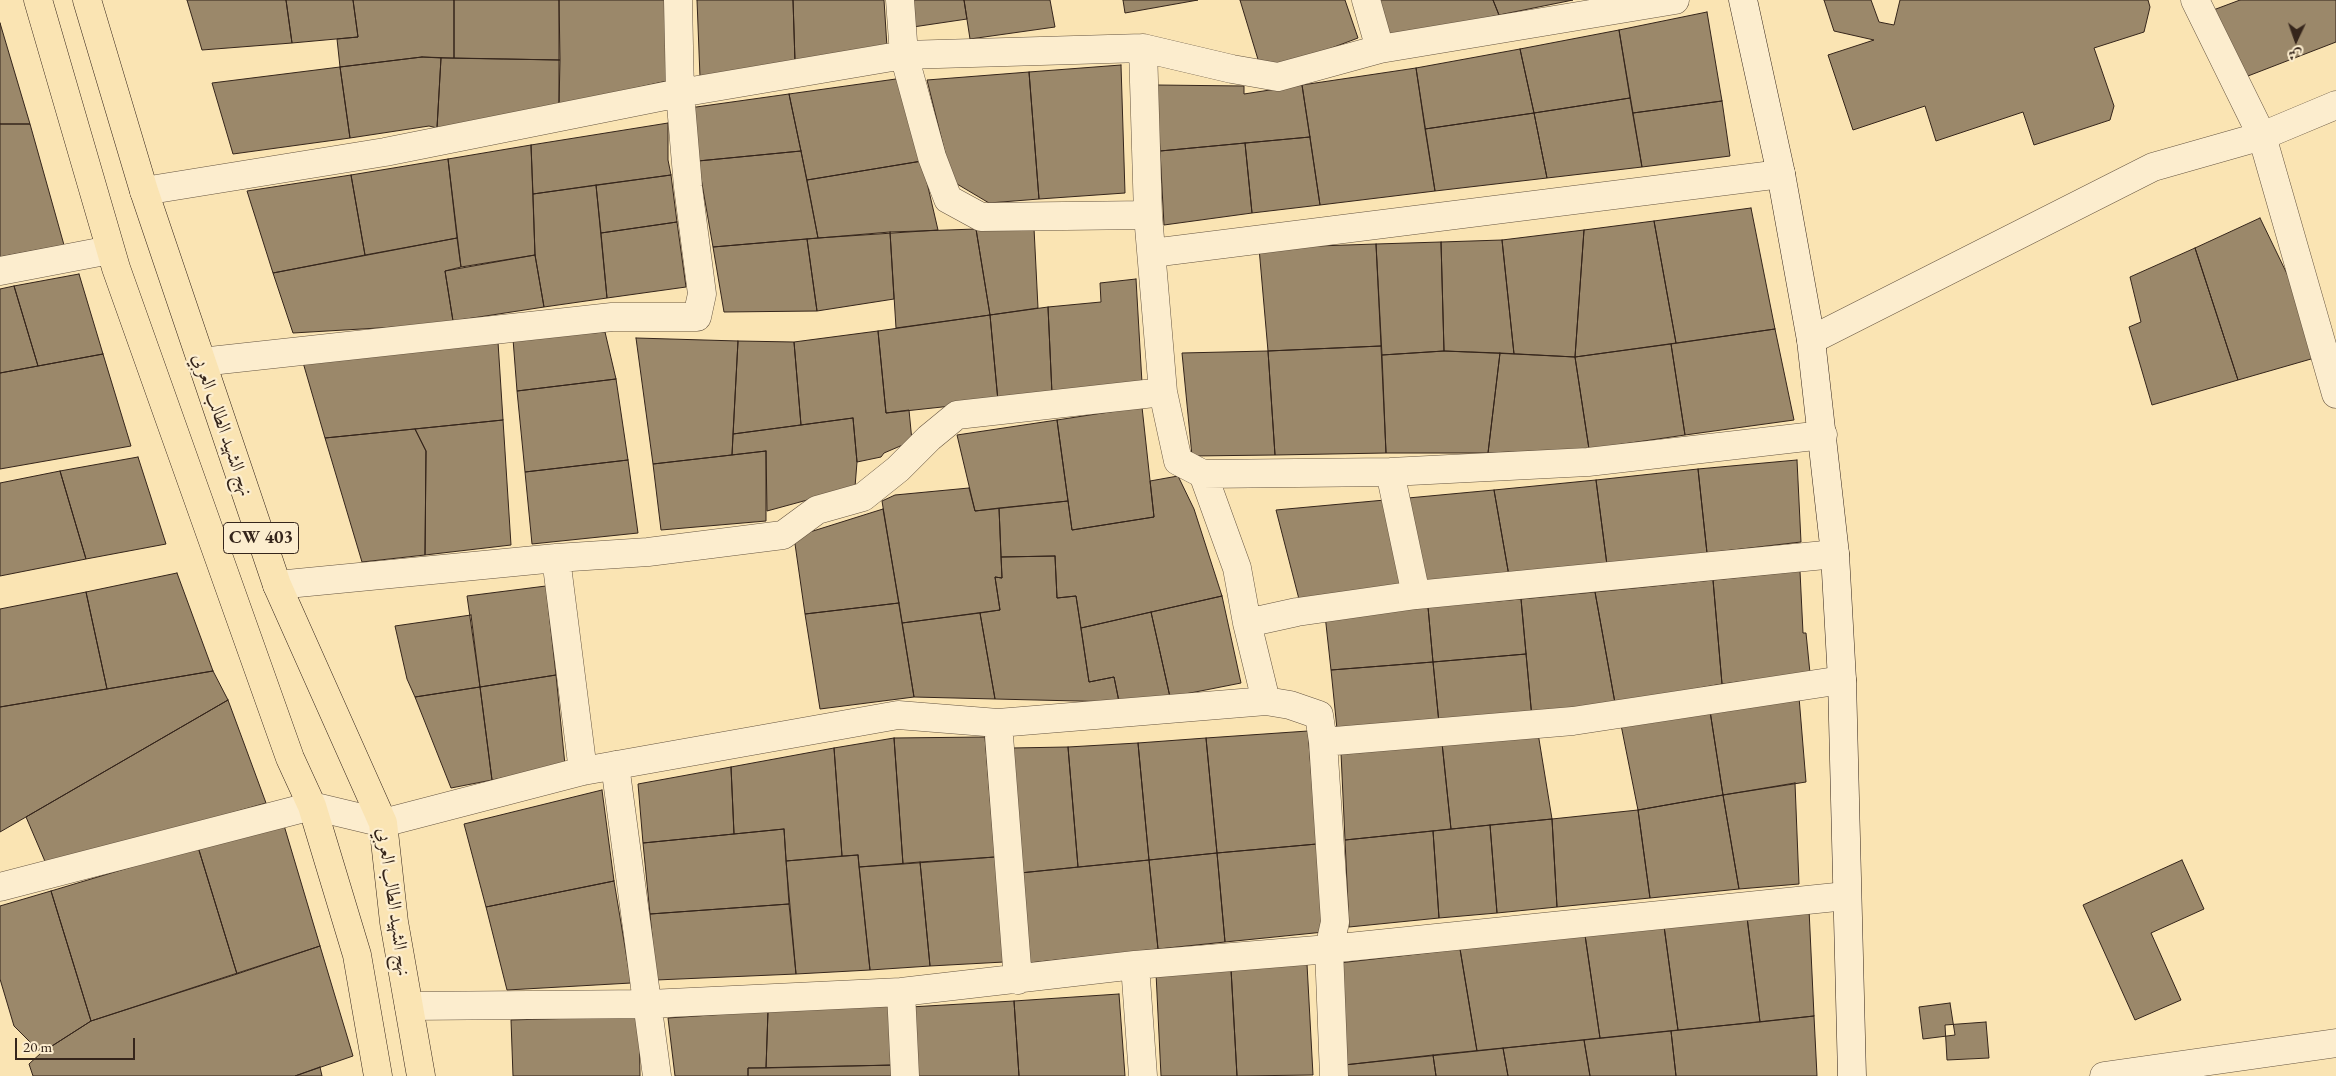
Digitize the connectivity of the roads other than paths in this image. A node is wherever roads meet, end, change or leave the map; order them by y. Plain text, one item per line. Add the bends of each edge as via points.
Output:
1 (38, 0) edge
2 (87, 0) edge
3 (678, 0) edge
4 (900, 0) edge
5 (1366, 0) edge
6 (1675, 0) edge
7 (1743, 0) edge
8 (2195, 0) edge
9 (1143, 48) junction
10 (1380, 49) junction
11 (904, 55) junction
12 (680, 93) junction
13 (2336, 104) edge
14 (2262, 136) junction
15 (1781, 174) junction
16 (144, 191) junction
17 (1148, 215) junction
18 (110, 250) junction
19 (1152, 253) junction
20 (0, 270) edge
21 (1811, 340) junction
22 (201, 362) junction
23 (1163, 392) junction
24 (2336, 394) edge
25 (1823, 435) junction
26 (1390, 472) junction
27 (1203, 474) junction
28 (1835, 554) junction
29 (556, 558) junction
30 (277, 585) junction
31 (1416, 595) junction
32 (1247, 623) junction
33 (1842, 680) junction
34 (1266, 701) junction
35 (998, 723) junction
36 (1323, 742) junction
37 (615, 766) junction
38 (583, 771) junction
39 (312, 806) junction
40 (383, 823) junction
41 (0, 887) edge
42 (1846, 896) junction
43 (1329, 949) junction
44 (1135, 965) junction
45 (1018, 980) junction
46 (901, 992) junction
47 (649, 1004) junction
48 (409, 1006) junction
49 (2336, 1043) edge
50 (378, 1076) edge
51 (421, 1076) edge
52 (658, 1076) edge
53 (905, 1076) edge
54 (1143, 1076) edge
55 (1334, 1076) edge
56 (1852, 1076) edge
57 (2104, 1076) edge

1 - 18 main road, CW 403
2 - 16 main road, نهج الشهيد الطالب العربي / CW 403
3 - 12 street
4 - 11 street
5 - 10 street
6 - 10 street
7 - 15 street
8 - 14 street
9 - 10 street via 1278,77
9 - 11 street
9 - 17 street
11 - 12 street
11 - 17 street via 932,157 948,198 981,217
12 - 16 street via 385,152
12 - 22 street via 702,294 697,317 612,317
13 - 14 street
14 - 21 street via 2153,167
14 - 24 street
15 - 19 street
15 - 21 street
16 - 22 main road, نهج الشهيد الطالب العربي / CW 403
17 - 19 street
18 - 20 street
18 - 39 main road, CW 403 via 290,758
19 - 23 street
21 - 25 street
22 - 30 main road, نهج الشهيد الطالب العربي / CW 403
23 - 27 street via 1178,461
23 - 29 street via 957,415 863,497 817,510 783,535 648,552
25 - 26 street via 1588,462
25 - 28 street
26 - 27 street
26 - 31 street
27 - 32 street via 1237,568
28 - 31 street
28 - 33 street
29 - 30 street
29 - 38 street
30 - 40 main road, نهج الشهيد الطالب العربي / CW 403
31 - 32 street via 1297,612
32 - 34 street
33 - 36 street via 1573,721
33 - 42 street
34 - 35 street
34 - 36 street via 1319,715
35 - 37 street via 898,715
35 - 45 street
36 - 43 street via 1335,922
37 - 38 street
37 - 47 street
38 - 40 street
39 - 40 street
39 - 41 street
39 - 50 main road, CW 403 via 357,956
40 - 48 main road, نهج الشهيد الطالب العربي / CW 403 via 394,922
42 - 43 street
42 - 56 street
43 - 44 street
43 - 55 street
44 - 45 street
44 - 54 street
45 - 46 street
46 - 47 street
46 - 53 street
47 - 48 street
47 - 52 street
48 - 51 main road, نهج الشهيد الطالب العربي / CW 403
49 - 57 street

